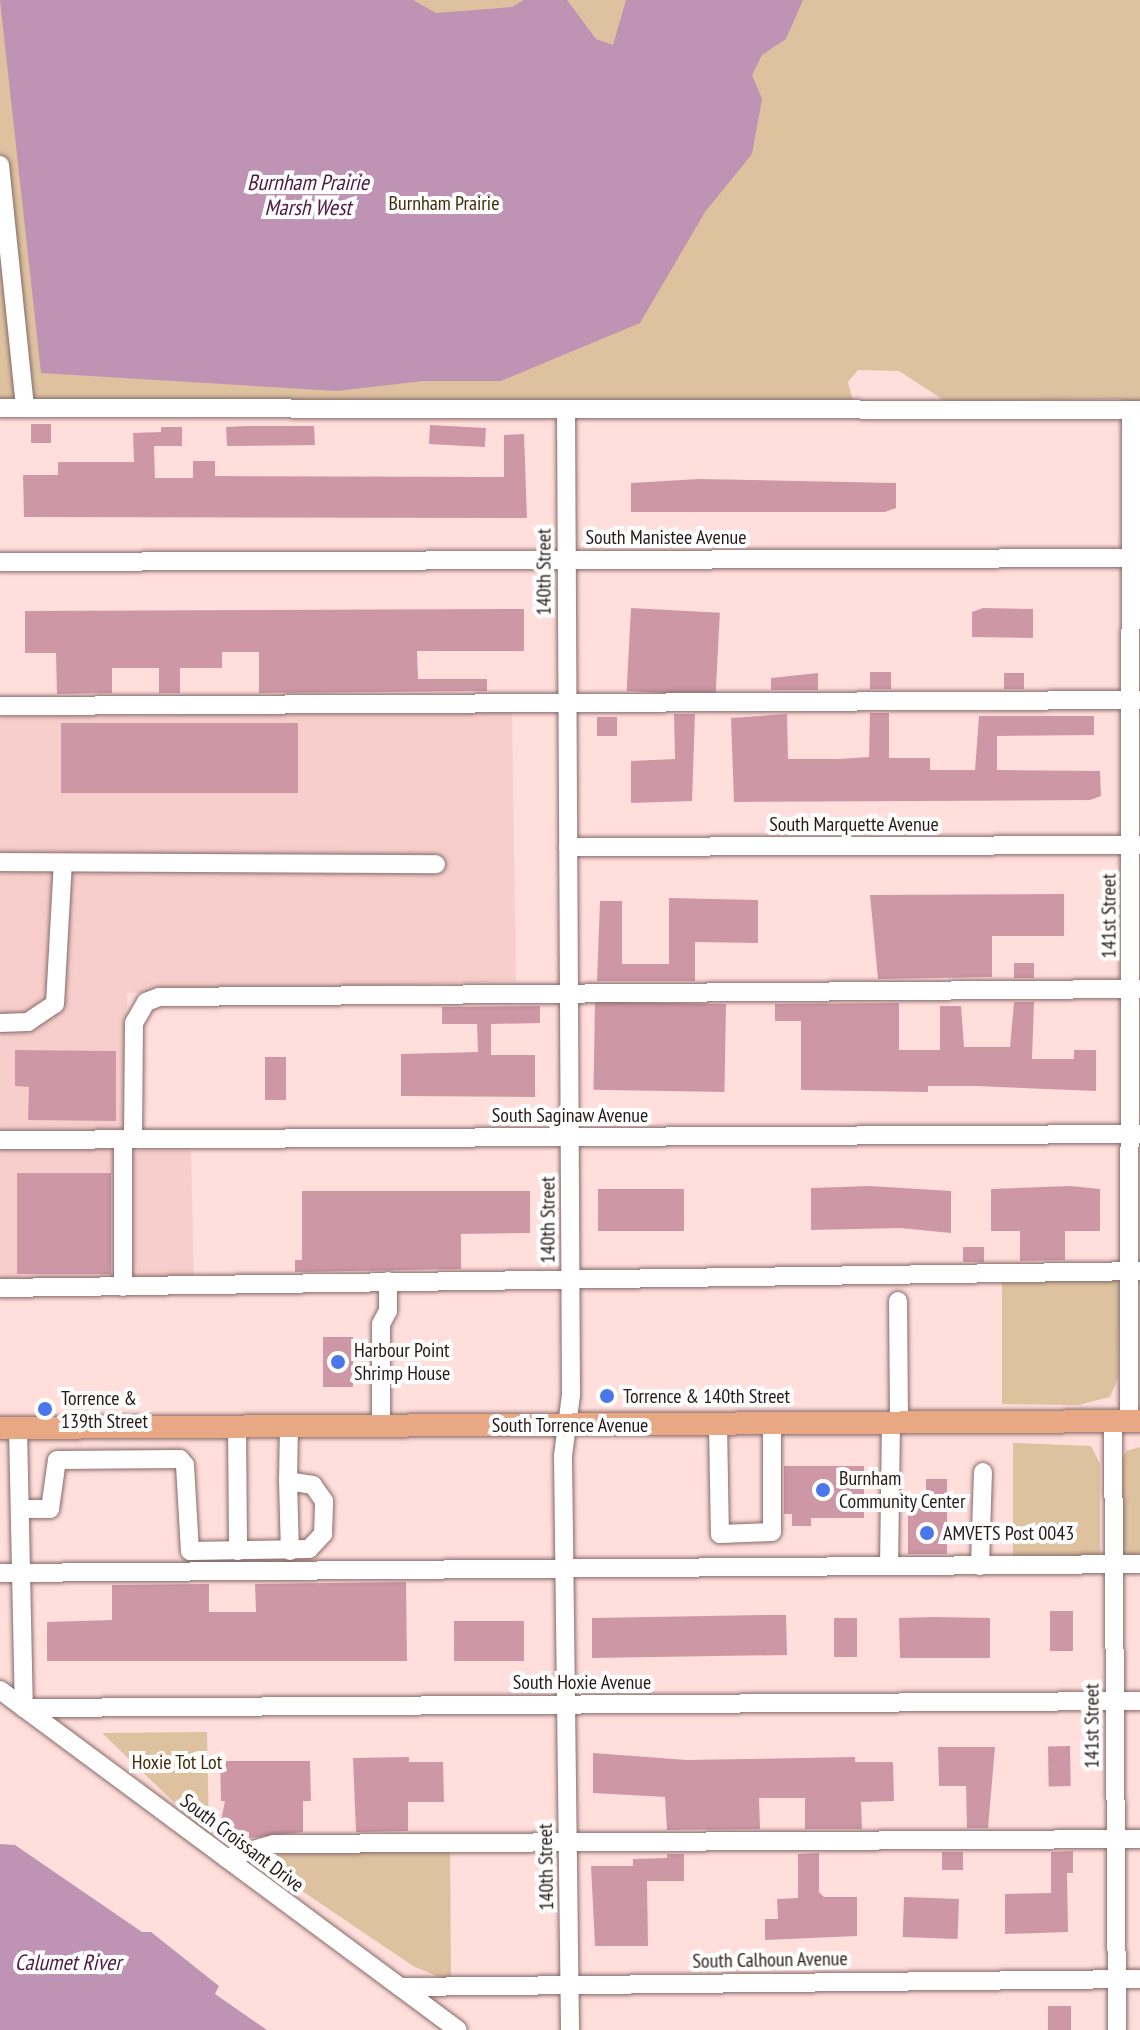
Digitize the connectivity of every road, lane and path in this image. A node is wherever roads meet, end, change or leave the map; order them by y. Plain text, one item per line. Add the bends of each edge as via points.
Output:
1 (0, 165) edge
2 (0, 408) edge
3 (25, 408) junction
4 (566, 409) junction
5 (1135, 410) edge
6 (1135, 558) edge
7 (566, 559) junction
8 (0, 562) edge
9 (1135, 700) edge
10 (567, 703) junction
11 (0, 706) edge
12 (1136, 845) edge
13 (568, 847) junction
14 (0, 862) edge
15 (63, 863) junction
16 (436, 864) dead end
17 (1136, 989) edge
18 (568, 992) junction
19 (0, 1023) edge
20 (1136, 1134) edge
21 (569, 1137) junction
22 (128, 1139) junction
23 (0, 1140) edge
24 (1135, 1271) edge
25 (570, 1278) junction
26 (388, 1281) junction
27 (123, 1287) junction
28 (0, 1288) edge
29 (898, 1301) dead end
30 (1127, 1421) edge
31 (895, 1423) junction
32 (718, 1424) junction
33 (772, 1424) junction
34 (567, 1425) junction
35 (289, 1426) junction
36 (381, 1426) junction
37 (237, 1427) junction
38 (9, 1428) edge
39 (983, 1472) dead end
40 (288, 1481) junction
41 (20, 1509) junction
42 (238, 1551) junction
43 (280, 1551) junction
44 (1140, 1564) edge
45 (1113, 1565) junction
46 (889, 1566) junction
47 (980, 1566) junction
48 (564, 1569) junction
49 (272, 1571) junction
50 (0, 1573) edge
51 (21, 1573) junction
52 (0, 1690) edge
53 (1140, 1701) edge
54 (1114, 1702) junction
55 (566, 1704) junction
56 (24, 1708) junction
57 (1115, 1839) junction
58 (1140, 1839) edge
59 (567, 1844) junction
60 (226, 1858) junction
61 (1116, 1979) junction
62 (1140, 1979) edge
63 (569, 1984) junction
64 (400, 1987) junction
65 (458, 2030) edge
66 (570, 2030) edge
67 (1117, 2030) edge

1 - 3 street
2 - 3 street
3 - 4 street
4 - 5 street
4 - 7 street, 140th Street
5 - 6 street, 141st Street
6 - 7 street, South Manistee Avenue
6 - 9 street, 141st Street
7 - 8 street, South Manistee Avenue
7 - 10 street, 140th Street
9 - 10 street
9 - 12 street, 141st Street
10 - 11 street
10 - 13 street, 140th Street
12 - 13 street, South Marquette Avenue
12 - 17 street, 141st Street
13 - 18 street, 140th Street
14 - 15 street
15 - 16 street
15 - 19 street via 55,1004 28,1022
17 - 18 street
17 - 20 street, 141st Street
18 - 21 street, 140th Street
18 - 22 street via 159,997 146,1002 134,1023
20 - 21 street, South Saginaw Avenue
20 - 24 street, 141st Street
21 - 22 street, South Saginaw Avenue
21 - 25 street, 140th Street
22 - 23 street, South Saginaw Avenue
22 - 27 street
24 - 25 street
24 - 30 street, 141st Street
25 - 26 street
25 - 34 street, 140th Street
26 - 27 street
26 - 36 street via 388,1311 381,1324
27 - 28 street
29 - 31 street
30 - 31 main road, South Torrence Avenue
30 - 45 street, 141st Street
31 - 33 main road, South Torrence Avenue
31 - 46 street
32 - 33 main road, South Torrence Avenue
32 - 33 street via 720,1534 772,1532
32 - 34 main road, South Torrence Avenue
34 - 36 main road, South Torrence Avenue
34 - 48 street, 140th Street
35 - 36 main road, South Torrence Avenue
35 - 37 main road, South Torrence Avenue
35 - 40 street
37 - 38 main road, South Torrence Avenue
37 - 42 street
38 - 41 street
39 - 47 street
40 - 43 street
40 - 43 street via 307,1482 320,1491 325,1525 316,1544
41 - 42 street via 50,1509 57,1460 180,1459 185,1465 190,1551
41 - 51 street
42 - 43 street
43 - 49 street
44 - 45 street
45 - 47 street
45 - 54 street, 141st Street
46 - 47 street
46 - 48 street
48 - 49 street
48 - 55 street, 140th Street
49 - 51 street
50 - 51 street
51 - 56 street
52 - 56 street, South Croissant Drive
53 - 54 street, South Hoxie Avenue
54 - 55 street, South Hoxie Avenue
54 - 57 street, 141st Street
55 - 56 street, South Hoxie Avenue
55 - 59 street, 140th Street
56 - 60 street, South Croissant Drive
57 - 58 street
57 - 59 street
57 - 61 street, 141st Street
59 - 60 street via 274,1844
59 - 63 street, 140th Street
60 - 64 street, South Croissant Drive
61 - 62 street, South Calhoun Avenue
61 - 63 street, South Calhoun Avenue
61 - 67 street, 141st Street
63 - 64 street, South Calhoun Avenue
63 - 66 street, 140th Street
64 - 65 street, South Croissant Drive

